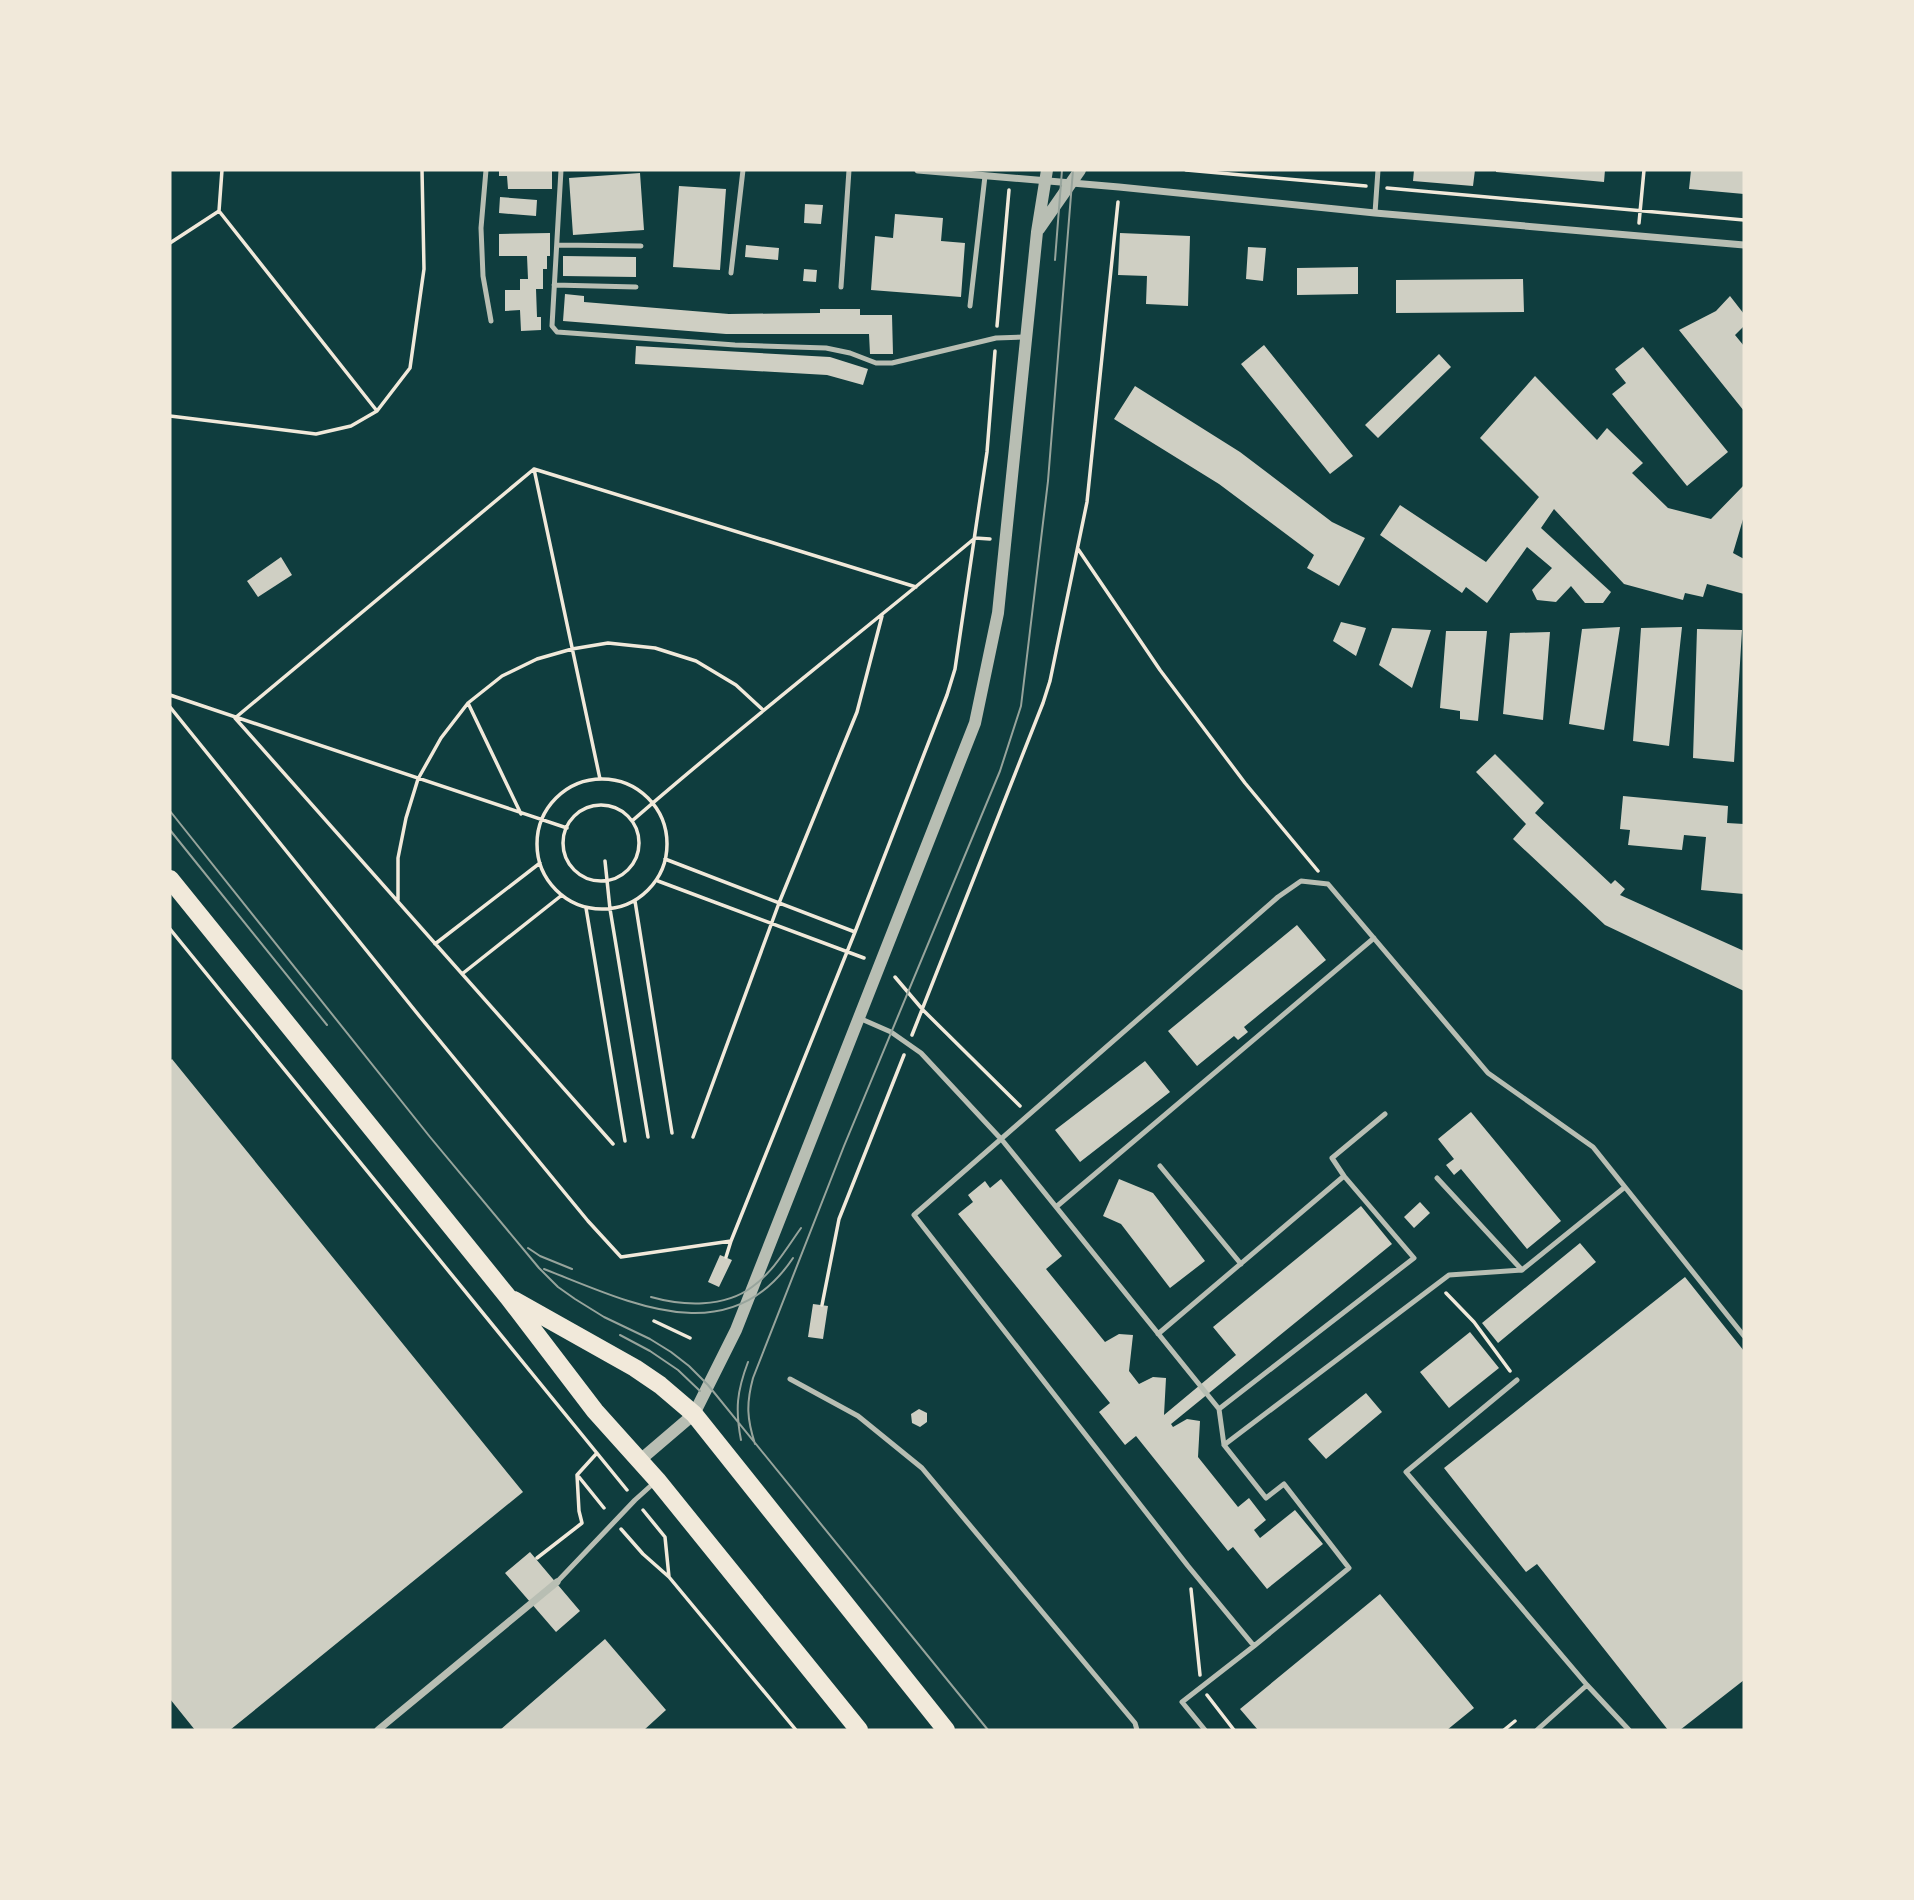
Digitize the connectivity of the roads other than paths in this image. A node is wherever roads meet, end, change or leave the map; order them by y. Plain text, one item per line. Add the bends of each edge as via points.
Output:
1 (486, 170) edge
2 (561, 170) edge
3 (743, 170) edge
4 (849, 170) edge
5 (918, 170) edge
6 (1080, 170) edge
7 (1378, 170) edge
8 (1047, 175) edge
9 (985, 176) junction
10 (1072, 183) junction
11 (1374, 213) junction
12 (1037, 232) junction
13 (557, 245) junction
14 (1744, 245) edge
15 (642, 246) dead end
16 (731, 273) dead end
17 (555, 285) junction
18 (636, 287) dead end
19 (841, 288) dead end
20 (970, 306) dead end
21 (491, 321) dead end
22 (1026, 337) junction
23 (170, 879) edge
24 (1374, 938) junction
25 (859, 1018) junction
26 (1385, 1114) dead end
27 (1002, 1140) junction
28 (1160, 1166) dead end
29 (1344, 1176) junction
30 (1437, 1178) dead end
31 (1625, 1188) junction
32 (1056, 1207) junction
33 (1241, 1264) junction
34 (1522, 1270) junction
35 (508, 1297) junction
36 (1158, 1334) junction
37 (1744, 1336) edge
38 (790, 1379) dead end
39 (1517, 1380) road end
40 (1219, 1409) junction
41 (694, 1414) junction
42 (1224, 1445) junction
43 (639, 1461) junction
44 (657, 1480) junction
45 (557, 1582) joint
46 (1255, 1646) junction
47 (1587, 1685) junction
48 (378, 1730) edge
49 (859, 1730) edge
50 (946, 1730) edge
51 (1137, 1730) edge
52 (1205, 1730) edge
53 (1537, 1730) edge
54 (1629, 1730) edge

1 - 21 lane via 481,228
2 - 13 lane
3 - 16 lane
4 - 19 lane
5 - 9 street
6 - 10 street
7 - 11 lane
8 - 9 street
8 - 10 street
8 - 12 street
9 - 20 lane
10 - 11 street
10 - 12 street
11 - 14 street
12 - 22 street
13 - 15 lane
13 - 17 lane
17 - 18 lane
17 - 22 lane via 552,326 557,332 826,348 876,363 996,338
22 - 25 street via 998,613 975,723
23 - 35 main road
24 - 27 lane via 1328,884 1301,881
24 - 31 lane via 1488,1073 1593,1147
24 - 32 lane
25 - 27 lane via 891,1032 921,1053
25 - 41 street via 736,1330
26 - 29 lane via 1332,1158
27 - 32 lane
27 - 46 lane via 914,1214
28 - 33 lane
29 - 33 lane
29 - 40 lane via 1414,1258
30 - 34 lane
31 - 34 lane
31 - 37 lane
32 - 36 lane
33 - 36 lane
34 - 42 lane via 1449,1275
35 - 41 main road via 635,1368
35 - 43 main road
36 - 40 lane
38 - 51 lane via 858,1416 922,1468
39 - 47 lane via 1406,1472
40 - 42 lane
41 - 43 street
41 - 50 main road
42 - 46 lane via 1266,1498 1284,1485 1349,1568
43 - 44 main road
44 - 45 lane
44 - 49 main road
45 - 48 street
46 - 52 lane via 1182,1702
47 - 53 lane
47 - 54 lane

